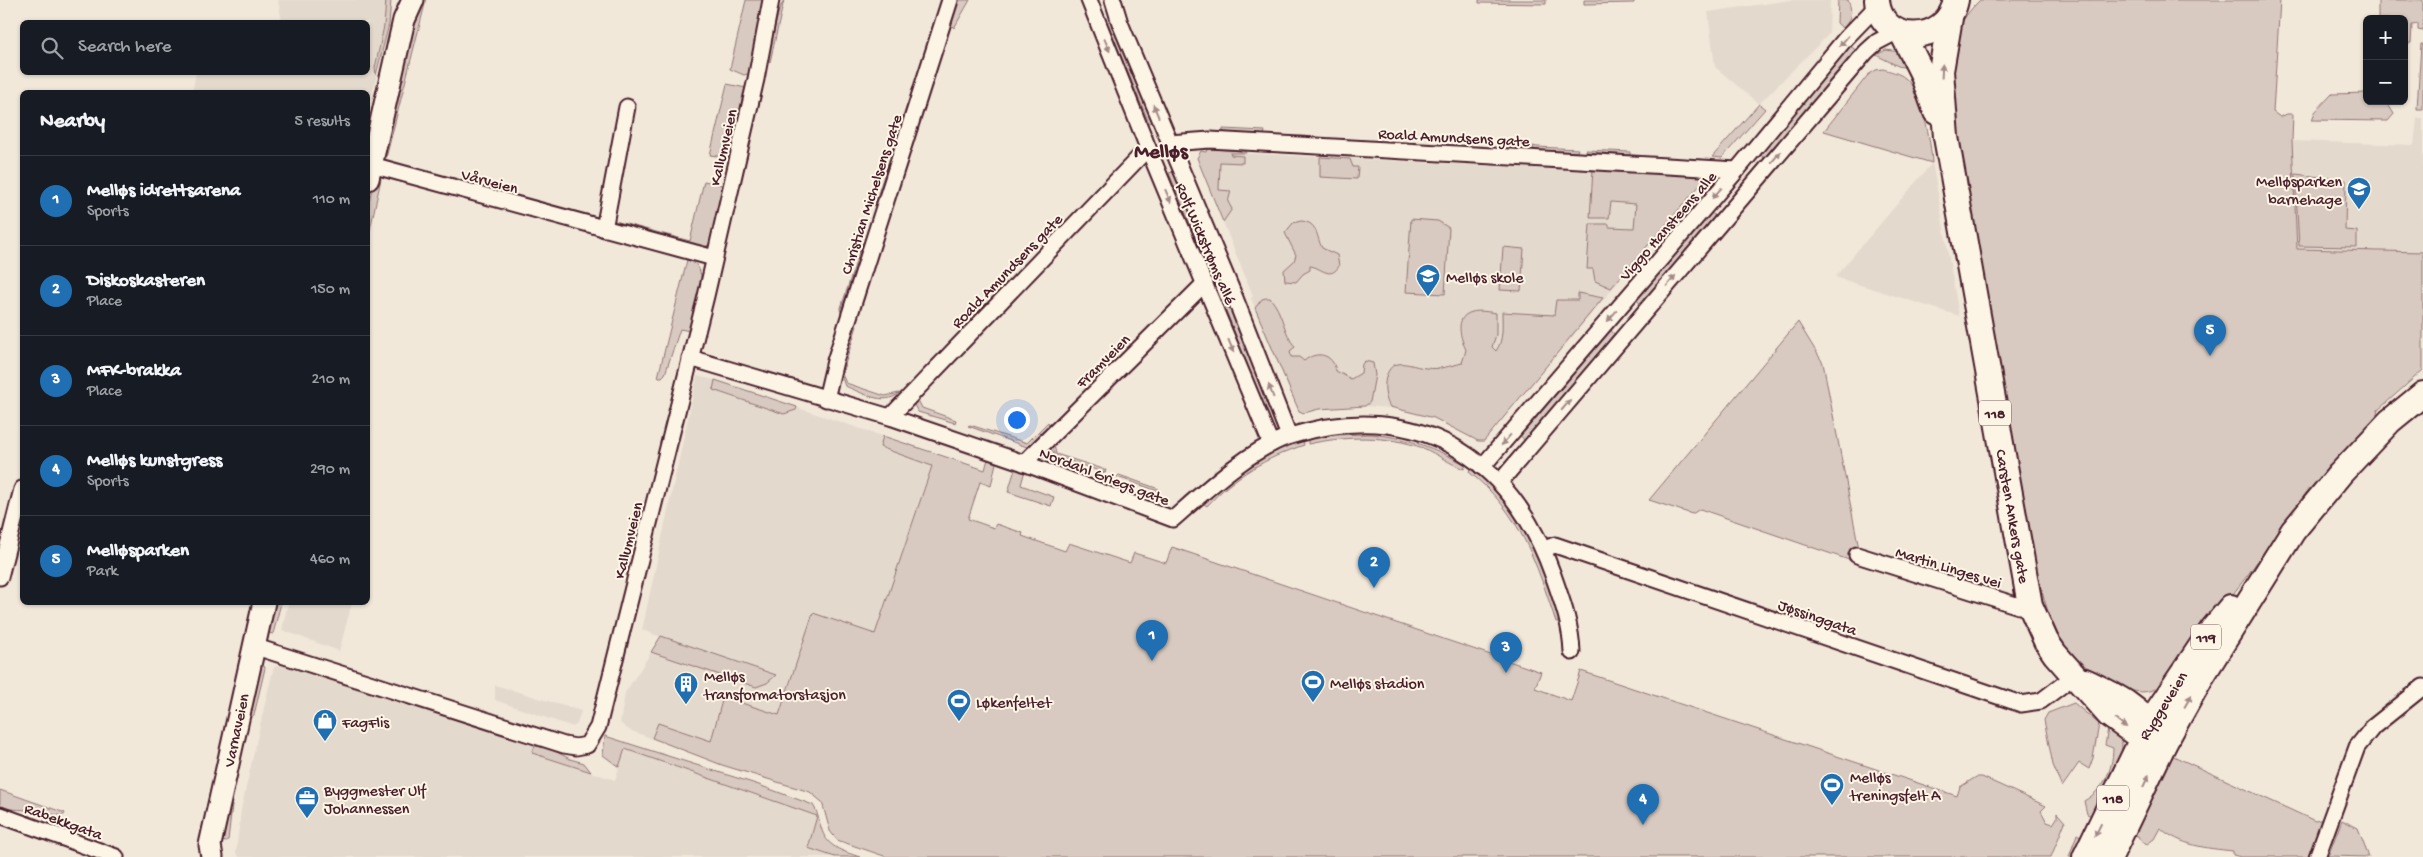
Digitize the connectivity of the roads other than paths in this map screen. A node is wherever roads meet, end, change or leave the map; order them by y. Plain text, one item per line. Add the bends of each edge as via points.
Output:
1 (412, 0) edge
2 (771, 0) edge
3 (950, 0) edge
4 (1089, 0) edge
5 (1113, 0) edge
6 (1875, 2) edge
7 (1956, 6) edge
8 (404, 10) edge
9 (1900, 32) junction
10 (627, 107) dead end
11 (1946, 137) junction
12 (1169, 143) junction
13 (1148, 148) junction
14 (370, 164) edge
15 (370, 169) edge
16 (1737, 170) junction
17 (604, 229) junction
18 (714, 258) junction
19 (1205, 283) junction
20 (690, 358) junction
21 (2423, 394) edge
22 (826, 399) junction
23 (890, 417) junction
24 (1289, 436) junction
25 (1271, 444) junction
26 (1024, 463) junction
27 (1482, 467) junction
28 (1500, 482) junction
29 (20, 497) edge
30 (2284, 545) junction
31 (1544, 549) junction
32 (1857, 555) dead end
33 (0, 577) edge
34 (263, 605) edge
35 (2030, 605) junction
36 (254, 646) junction
37 (1572, 652) dead end
38 (2074, 676) junction
39 (2423, 687) edge
40 (2146, 730) junction
41 (2164, 744) junction
42 (0, 816) edge
43 (116, 857) edge
44 (212, 857) edge
45 (2085, 857) edge
46 (2110, 857) edge
47 (2317, 857) edge

1 - 8 street
2 - 18 street, Kallumveien
3 - 22 street, Christian Michelsens gate
4 -> 13 street, Rolf Wickstrøms allé
12 -> 5 street, Rolf Wickstrøms allé
6 - 9 main road, 118 via 1889,25
6 -> 16 street, Viggo Hansteens alle
7 - 9 main road, 118 via 1941,27 1928,34
11 -> 7 main road, Carsten Ankers gate / 118 via 1941,71
8 - 14 street
9 - 11 main road, Carsten Ankers gate / 118 via 1922,73
28 -> 9 street via 1860,59 1878,42
10 - 17 street
11 - 35 main road, Carsten Ankers gate / 118
12 - 16 street, Roald Amundsens gate via 1210,140
24 -> 12 street, Rolf Wickstrøms allé
13 -> 19 street, Rolf Wickstrøms allé
13 - 23 street, Roald Amundsens gate
15 - 17 street, Vårveien
16 -> 27 street, Viggo Hansteens alle
17 - 18 street, Vårveien
18 - 20 street, Kallumveien
19 -> 25 street, Rolf Wickstrøms allé
19 - 26 street, Framveien
20 - 22 street, Nordahl Griegs gate
20 - 36 street, Kallumveien via 598,727 586,745 564,745
21 - 30 main road, Ryggeveien / 119 via 2390,421 2340,474
22 - 23 street, Nordahl Griegs gate
23 - 26 street, Nordahl Griegs gate
24 - 25 street, Nordahl Griegs gate
24 - 27 street, Nordahl Griegs gate via 1329,426 1401,426 1432,435
25 - 26 street, Nordahl Griegs gate via 1220,478 1173,519
27 - 28 street, Nordahl Griegs gate
28 - 31 street, Nordahl Griegs gate via 1522,509
29 - 33 street
30 - 40 main road, Ryggeveien / 119 via 2212,630
41 -> 30 main road, Ryggeveien / 119 via 2202,676
31 - 37 street, Nordahl Griegs gate via 1570,624
31 - 38 street, Jøssinggata via 1555,545 2021,704 2041,701
32 - 35 street, Martin Linges vei via 2019,606
34 - 36 street, Varnaveien
35 - 38 main road, Carsten Ankers gate / 118 via 2046,641
36 - 44 street, Varnaveien via 210,845
38 - 40 main road, Carsten Ankers gate / 118 via 2124,699
39 - 47 street via 2373,727 2357,747
40 - 41 main road, Carsten Ankers gate / 118
40 -> 45 main road, Ryggeveien / 118
46 -> 41 main road, Ryggeveien / 118
42 - 43 street, Rabekkgata

